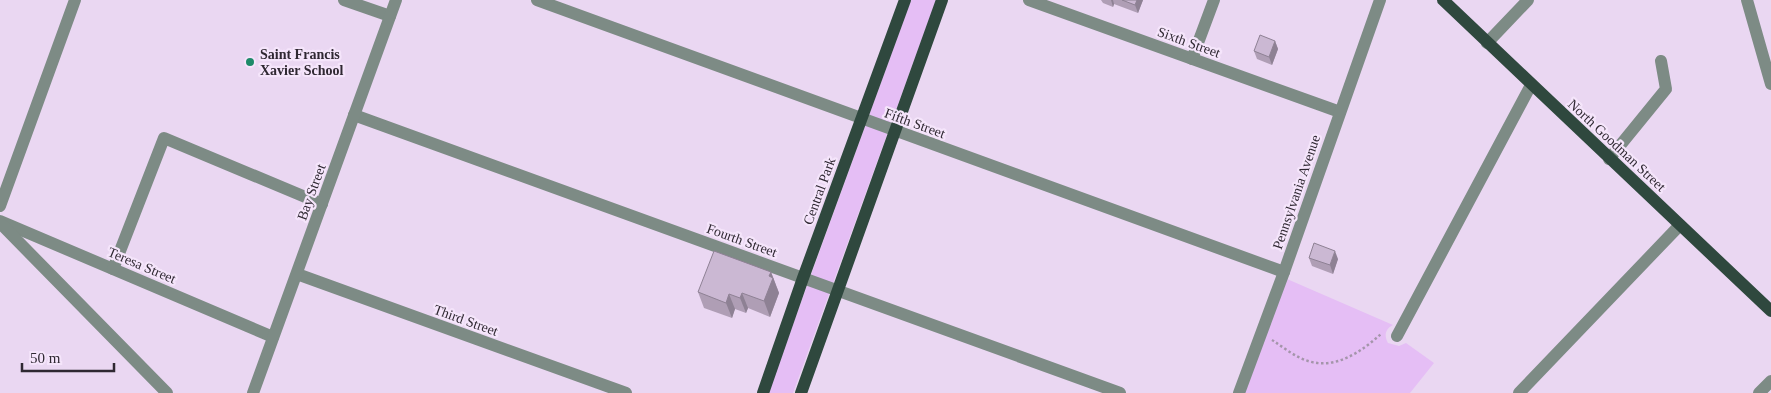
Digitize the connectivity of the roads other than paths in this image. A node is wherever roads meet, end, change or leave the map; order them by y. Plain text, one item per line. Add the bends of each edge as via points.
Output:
1 (76, 0) edge
2 (344, 0) edge
3 (396, 0) edge
4 (537, 0) edge
5 (906, 0) edge
6 (942, 0) edge
7 (1029, 0) edge
8 (1214, 0) edge
9 (1380, 0) edge
10 (1443, 0) edge
11 (1528, 0) edge
12 (1747, 0) edge
13 (390, 16) junction
14 (1487, 43) junction
15 (1192, 59) junction
16 (1661, 61) dead end
17 (1771, 84) edge
18 (1531, 85) junction
19 (1340, 112) junction
20 (354, 115) junction
21 (861, 119) junction
22 (895, 132) junction
23 (1610, 159) junction
24 (322, 204) junction
25 (0, 206) edge
26 (0, 222) edge
27 (1680, 225) junction
28 (113, 269) junction
29 (1284, 272) junction
30 (297, 274) junction
31 (803, 278) junction
32 (838, 291) junction
33 (1771, 312) edge
34 (1397, 336) dead end
35 (273, 337) junction
36 (1771, 380) edge
37 (166, 393) edge
38 (253, 393) edge
39 (626, 393) edge
40 (762, 393) edge
41 (801, 393) edge
42 (1120, 393) edge
43 (1239, 393) edge
44 (1519, 393) edge
45 (1760, 393) edge

1 - 25 street
2 - 13 street
3 - 13 street, Bay Street
4 - 21 street, Fifth Street
5 - 21 main road, Central Park
6 - 22 main road
7 - 15 street, Sixth Street
8 - 15 street
9 - 19 street, Pennsylvania Avenue
10 - 14 main road, North Goodman Street
11 - 14 street
12 - 17 street
13 - 20 street, Bay Street
14 - 18 main road, North Goodman Street
15 - 19 street, Sixth Street
16 - 23 street via 1666,89
18 - 23 main road, North Goodman Street
18 - 34 street
19 - 29 street, Pennsylvania Avenue
20 - 24 street, Bay Street
20 - 31 street, Fourth Street
21 - 22 street, Fifth Street
21 - 31 main road, Central Park
22 - 29 street, Fifth Street
22 - 32 main road
23 - 27 main road, North Goodman Street
24 - 28 street via 164,138
24 - 30 street, Bay Street
26 - 28 street, Teresa Street
26 - 37 street
27 - 33 main road, North Goodman Street
27 - 44 street
28 - 35 street, Teresa Street
29 - 43 street, Pennsylvania Avenue
30 - 35 street, Bay Street
30 - 39 street, Third Street
31 - 32 street, Fourth Street
31 - 40 main road, Central Park
32 - 41 main road
32 - 42 street, Fourth Street
35 - 38 street, Bay Street
36 - 45 street

